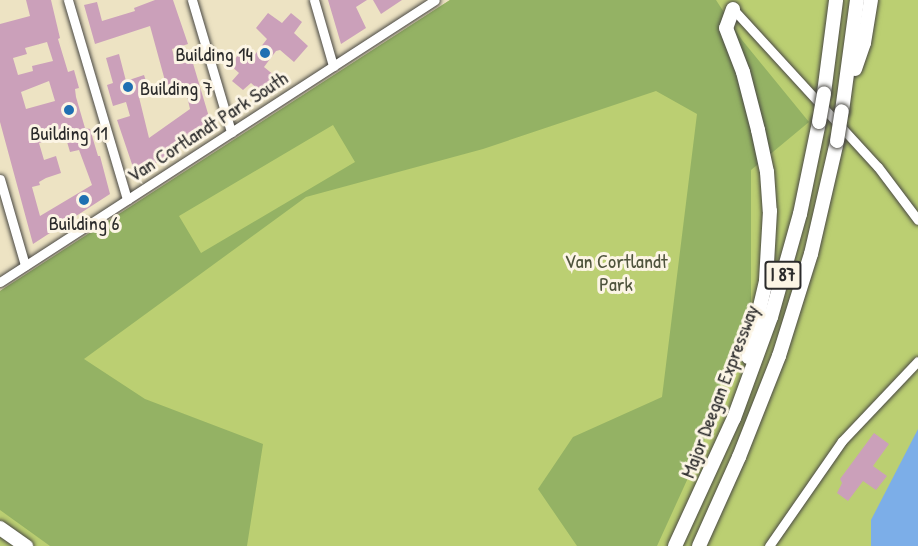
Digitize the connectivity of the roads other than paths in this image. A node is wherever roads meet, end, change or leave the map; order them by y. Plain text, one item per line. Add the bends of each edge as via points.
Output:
1 (68, 0) edge
2 (192, 0) edge
3 (314, 0) edge
4 (435, 0) edge
5 (836, 0) edge
6 (857, 0) edge
7 (871, 0) edge
8 (733, 9) joint
9 (333, 66) junction
10 (845, 93) junction
11 (231, 132) junction
12 (0, 179) edge
13 (128, 199) junction
14 (918, 220) edge
15 (26, 266) junction
16 (0, 282) edge
17 (918, 361) edge
18 (734, 418) junction
19 (0, 528) edge
20 (26, 546) edge
21 (675, 546) edge
22 (699, 546) edge
23 (769, 546) edge

1 - 13 street
2 - 11 street
3 - 9 street
4 - 9 street, Van Cortlandt Park South
5 - 18 highway, Major Deegan Expressway / I 87, bridge via 819,122 789,257
6 - 10 highway, Major Deegan Expressway / I 87
7 - 10 highway via 864,43
8 - 14 street via 878,167
8 - 18 highway via 726,28 745,81 762,150 771,231 766,281
9 - 11 street, Van Cortlandt Park South
10 - 22 highway, Major Deegan Expressway / I 87, bridge via 811,254 779,356 740,457
11 - 13 street, Van Cortlandt Park South
12 - 15 street
13 - 15 street, Van Cortlandt Park South
15 - 16 street, Van Cortlandt Park South
17 - 23 street via 842,441
18 - 21 highway, Major Deegan Expressway / I 87
19 - 20 highway

